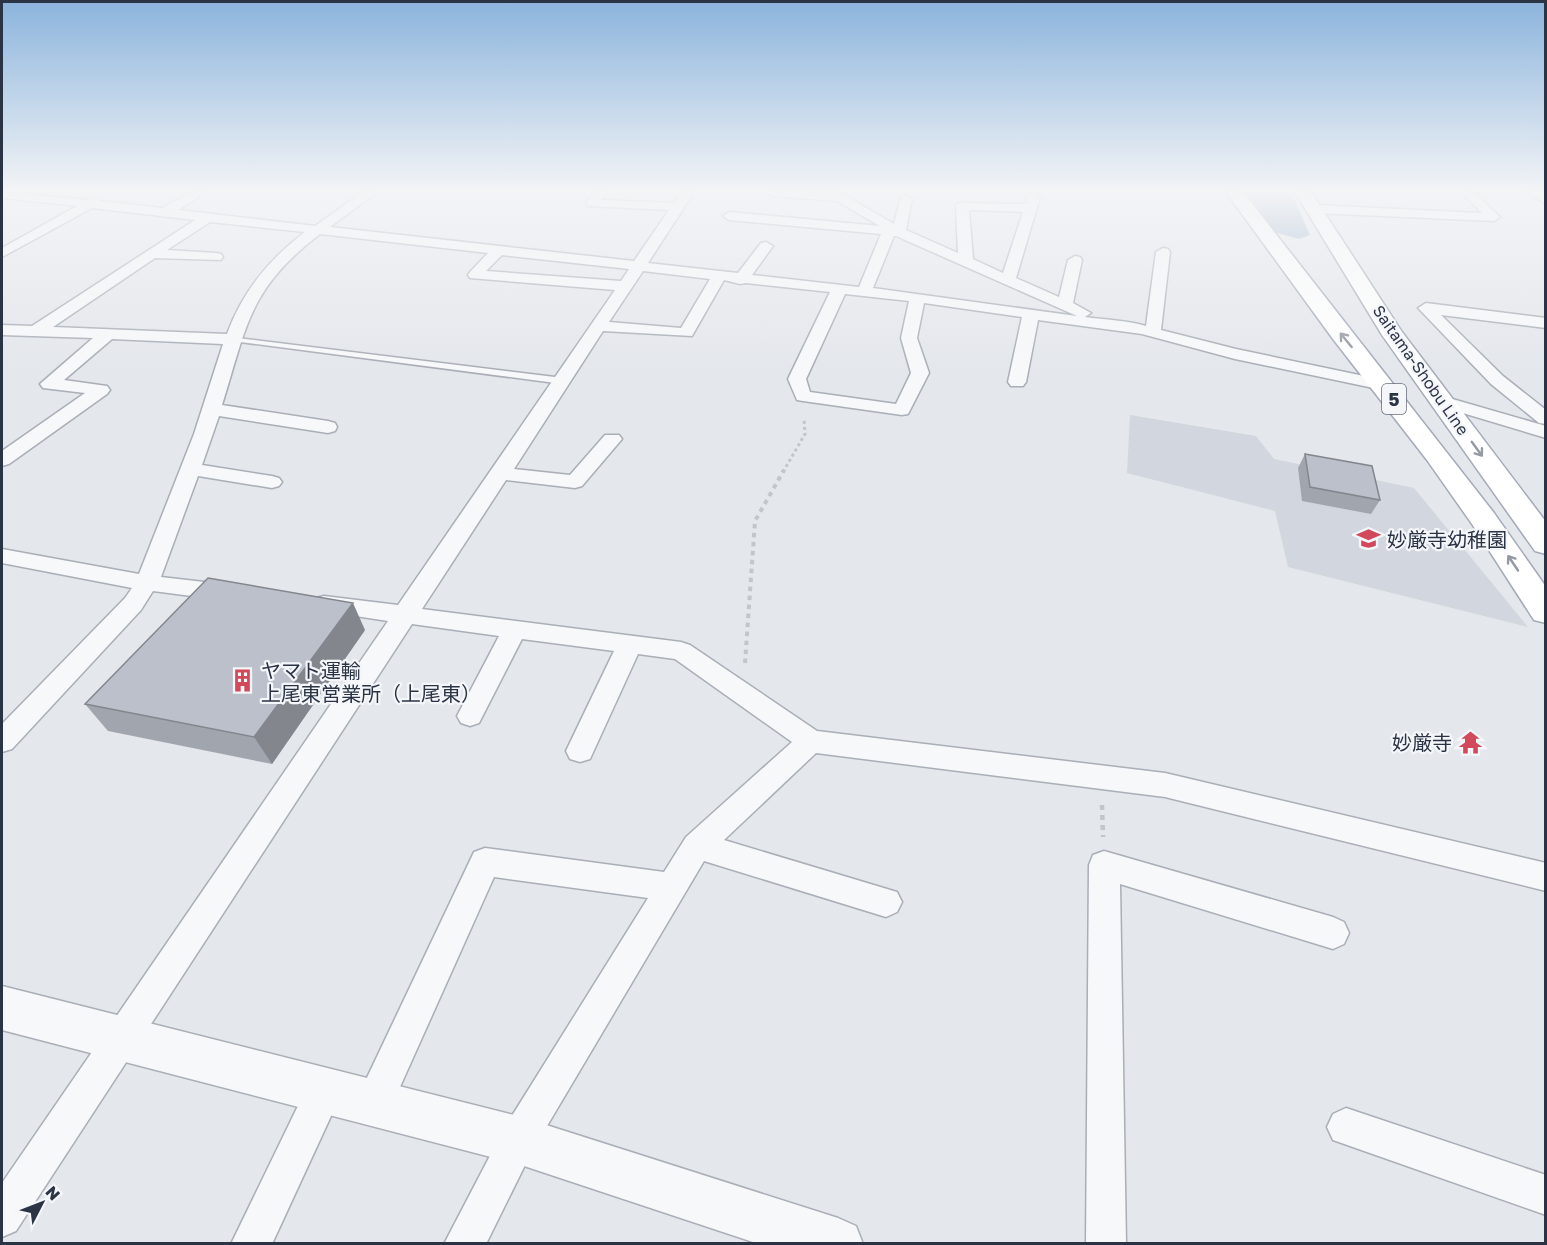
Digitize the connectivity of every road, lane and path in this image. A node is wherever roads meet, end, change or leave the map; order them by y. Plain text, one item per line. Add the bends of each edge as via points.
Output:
1 (159, 250) edge
2 (292, 250) edge
3 (490, 250) edge
4 (651, 250) edge
5 (763, 250) edge
6 (885, 250) edge
7 (938, 250) edge
8 (965, 250) edge
9 (1017, 250) edge
10 (1279, 250) edge
11 (1342, 250) edge
12 (498, 251) junction
13 (1163, 252) dead end
14 (153, 254) junction
15 (216, 256) dead end
16 (1075, 260) dead end
17 (966, 262) junction
18 (640, 267) junction
19 (718, 277) junction
20 (740, 280) junction
21 (1008, 281) junction
22 (627, 286) junction
23 (839, 290) junction
24 (864, 292) junction
25 (917, 298) junction
26 (1065, 305) junction
27 (1031, 314) junction
28 (1545, 323) edge
29 (600, 326) junction
30 (2, 330) edge
31 (36, 331) junction
32 (1147, 332) junction
33 (108, 334) junction
34 (232, 339) junction
35 (563, 381) junction
36 (1017, 382) dead end
37 (1383, 385) junction
38 (803, 396) junction
39 (1442, 401) junction
40 (212, 409) junction
41 (1545, 419) edge
42 (328, 427) dead end
43 (1545, 432) edge
44 (612, 439) dead end
45 (2, 460) edge
46 (191, 469) junction
47 (501, 473) junction
48 (272, 482) dead end
49 (1545, 544) edge
50 (2, 556) edge
51 (147, 583) junction
52 (253, 596) edge
53 (300, 601) edge
54 (1545, 612) edge
55 (405, 614) junction
56 (515, 628) junction
57 (630, 644) junction
58 (743, 694) junction
59 (470, 716) dead end
60 (2, 741) edge
61 (811, 741) junction
62 (580, 752) dead end
63 (1101, 778) junction
64 (697, 846) junction
65 (1104, 865) junction
66 (1545, 877) edge
67 (672, 887) junction
68 (886, 902) dead end
69 (1333, 933) dead end
70 (2, 1008) edge
71 (120, 1038) junction
72 (324, 1090) junction
73 (374, 1103) junction
74 (1346, 1127) dead end
75 (518, 1140) junction
76 (1545, 1195) edge
77 (2, 1217) edge
78 (250, 1244) edge
79 (464, 1244) edge
80 (838, 1244) edge
81 (1106, 1244) edge

1 - 14 street
2 - 34 street via 253,293
3 - 12 street
4 - 18 street
5 - 20 street
6 - 24 street
7 - 17 street
8 - 17 street
9 - 21 street
37 -> 10 main road, Saitama-Shobu Line / 5
11 - 39 main road, Saitama-Shobu Line / 5 via 1393,335
12 - 18 street
12 - 22 street via 475,275
13 - 32 street
14 - 15 street
14 - 31 street
16 - 26 street
17 - 21 street
18 - 19 street
18 - 22 street
19 - 20 street
19 - 29 street via 686,333
20 - 23 street
21 - 26 street
22 - 29 street
23 - 24 street
23 - 38 street via 797,379
24 - 25 street
25 - 27 street
25 - 38 street via 909,338 920,373 902,410
26 - 32 street
27 - 32 street
27 - 36 street
28 - 41 street via 1426,308 1497,380
29 - 35 street
30 - 31 street
31 - 33 street
32 - 37 street
33 - 34 street
33 - 45 street via 49,384 101,390
34 - 35 lane
34 - 40 street
35 - 47 street
54 -> 37 main road, Saitama-Shobu Line / 5 via 1484,519
38 - 58 path via 805,434 755,520
39 - 43 street
39 -> 49 main road, Saitama-Shobu Line / 5
40 - 42 street
40 - 46 street
44 - 47 street via 575,482
46 - 48 street
46 - 51 street
47 - 55 street
50 - 51 street
51 - 52 street
51 - 60 street via 133,604
53 - 55 street
55 - 56 street
55 - 71 street
56 - 57 street
56 - 59 street
57 - 58 street via 681,651
57 - 62 street
58 - 61 street
61 - 63 street
61 - 64 street
63 - 65 path
63 - 66 street via 1166,785
64 - 67 street
64 - 68 street
65 - 69 street
65 - 81 street
67 - 73 street via 485,862
67 - 75 street
70 - 71 street
71 - 72 street
71 - 77 street
72 - 73 street
72 - 78 street
73 - 75 street
74 - 76 street
75 - 79 street
75 - 80 street

